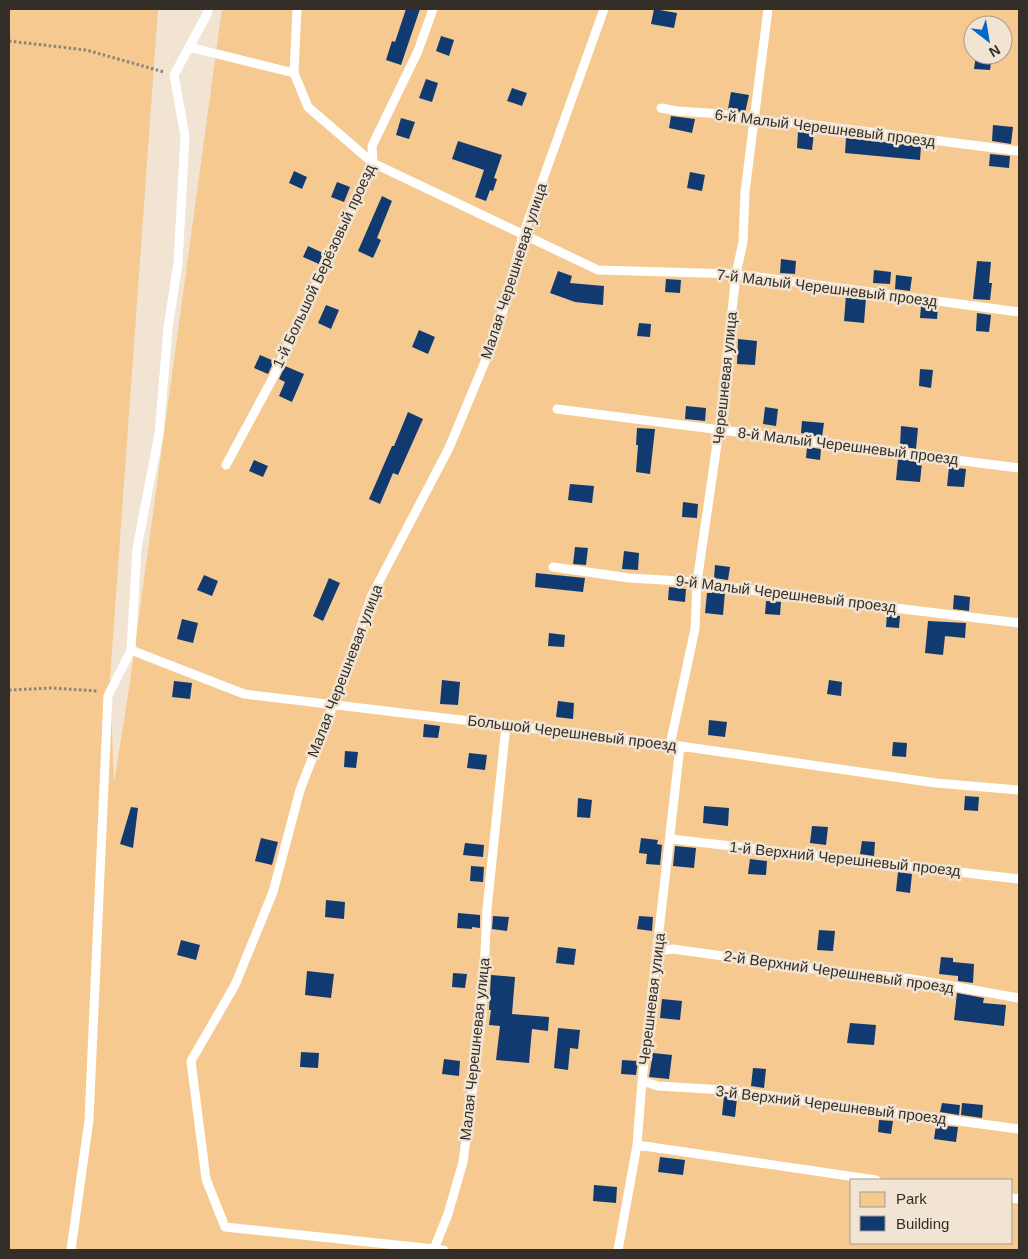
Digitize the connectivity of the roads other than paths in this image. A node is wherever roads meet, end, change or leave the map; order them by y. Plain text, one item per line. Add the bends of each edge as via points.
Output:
1 (208, 9) edge
2 (298, 9) edge
3 (433, 9) edge
4 (604, 9) edge
5 (768, 9) edge
6 (189, 46) junction
7 (294, 73) junction
8 (661, 108) dead end
9 (754, 122) junction
10 (1019, 151) edge
11 (373, 163) junction
12 (523, 234) junction
13 (736, 274) junction
14 (1019, 312) edge
15 (557, 409) dead end
16 (719, 430) junction
17 (226, 465) dead end
18 (1019, 468) edge
19 (553, 568) dead end
20 (697, 582) junction
21 (1019, 623) edge
22 (131, 650) junction
23 (333, 705) junction
24 (506, 725) junction
25 (670, 745) junction
26 (680, 746) junction
27 (1019, 790) edge
28 (671, 839) junction
29 (1019, 879) edge
30 (658, 951) junction
31 (1019, 998) edge
32 (642, 1080) junction
33 (1019, 1129) edge
34 (637, 1145) junction
35 (869, 1179) edge
36 (71, 1250) edge
37 (439, 1250) edge
38 (618, 1250) edge

1 - 6 lane
2 - 7 lane
3 - 11 lane, 1-й Большой Берёзовый проезд via 418,51 372,146
4 - 12 lane, Малая Черешневая улица
5 - 9 lane, Черешневая улица
6 - 7 lane
6 - 22 lane via 174,75 185,136 178,263 168,328 159,434 136,548
7 - 11 lane, 7-й Малый Черешневый проезд via 308,107
8 - 9 lane, 6-й Малый Черешневый проезд via 722,114
9 - 10 lane, 6-й Малый Черешневый проезд via 798,123
9 - 13 lane, Черешневая улица via 745,192 743,242
11 - 12 lane, 7-й Малый Черешневый проезд
11 - 17 lane, 1-й Большой Берёзовый проезд via 274,376
12 - 13 lane, 7-й Малый Черешневый проезд via 598,270
12 - 23 lane, Малая Черешневая улица via 497,333 449,448 372,594
13 - 14 lane, 7-й Малый Черешневый проезд
13 - 16 lane, Черешневая улица
15 - 16 lane, 8-й Малый Черешневый проезд
16 - 18 lane, 8-й Малый Черешневый проезд
16 - 20 lane, Черешневая улица
19 - 20 lane, 9-й Малый Черешневый проезд via 629,578
20 - 21 lane, 9-й Малый Черешневый проезд
20 - 25 lane, Черешневая улица via 695,629
22 - 23 lane, Большой Черешневый проезд via 244,694
22 - 36 lane via 108,696 89,1120
23 - 24 lane, Большой Черешневый проезд
23 - 37 lane, Малая Черешневая улица via 300,790 273,892 235,985 191,1061 206,1179 224,1228
24 - 25 lane, Большой Черешневый проезд
24 - 37 lane, Малая Черешневая улица via 487,909 482,1016 463,1162
25 - 26 lane, Большой Черешневый проезд
26 - 27 lane, Большой Черешневый проезд via 936,782
26 - 28 lane, Черешневая улица
28 - 29 lane, 1-й Верхний Черешневый проезд
28 - 30 lane, Черешневая улица
30 - 31 lane, 2-й Верхний Черешневый проезд via 673,949 912,979
30 - 32 lane, Черешневая улица
32 - 33 lane, 3-й Верхний Черешневый проезд via 658,1086 725,1090
32 - 34 lane, Черешневая улица
34 - 35 lane
34 - 38 lane, Черешневая улица

